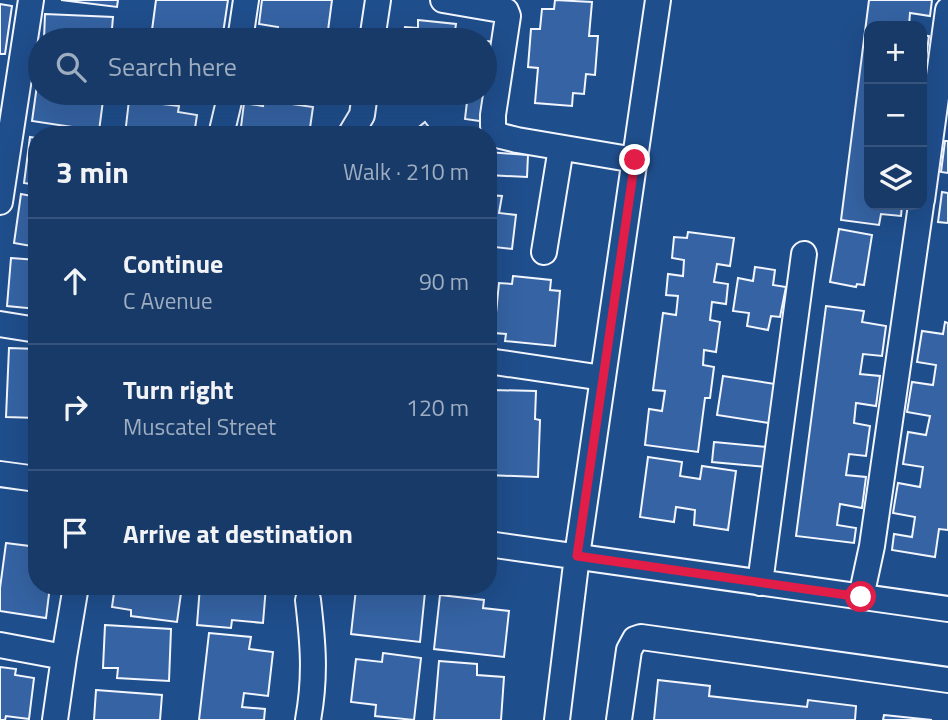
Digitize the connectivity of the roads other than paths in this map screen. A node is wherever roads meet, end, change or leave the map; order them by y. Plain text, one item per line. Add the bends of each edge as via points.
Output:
1 (31, 0) edge
2 (246, 0) edge
3 (378, 0) edge
4 (443, 0) edge
5 (658, 0) edge
6 (948, 10) edge
7 (242, 28) edge
8 (374, 28) edge
9 (497, 97) edge
10 (228, 105) edge
11 (363, 105) edge
12 (496, 105) edge
13 (223, 126) edge
14 (355, 126) edge
15 (493, 126) edge
16 (497, 135) edge
17 (561, 148) junction
18 (927, 159) edge
19 (635, 160) junction
20 (0, 202) edge
21 (920, 210) edge
22 (544, 252) dead end
23 (804, 254) dead end
24 (0, 324) edge
25 (28, 329) edge
26 (497, 362) edge
27 (603, 378) junction
28 (0, 474) edge
29 (28, 479) edge
30 (497, 545) edge
31 (577, 556) junction
32 (760, 583) junction
33 (74, 595) edge
34 (308, 595) edge
35 (861, 597) junction
36 (948, 610) edge
37 (0, 645) edge
38 (64, 657) junction
39 (948, 680) edge
40 (55, 720) edge
41 (308, 720) edge
42 (557, 720) edge
43 (619, 720) edge

1 - 20 street
2 - 7 street
3 - 8 street
4 - 9 street via 506,11
5 - 19 street
6 - 18 street
10 - 13 street
11 - 14 street
12 - 15 street
16 - 17 street
17 - 19 street
17 - 22 street
19 - 27 street
21 - 35 street
23 - 32 street
24 - 25 street
26 - 27 street
27 - 31 street
28 - 29 street
30 - 31 street
31 - 32 street
31 - 42 street
32 - 35 street
33 - 38 street
34 - 41 street via 314,652
35 - 36 street
37 - 38 street
38 - 40 street
39 - 43 street via 641,636 629,650

